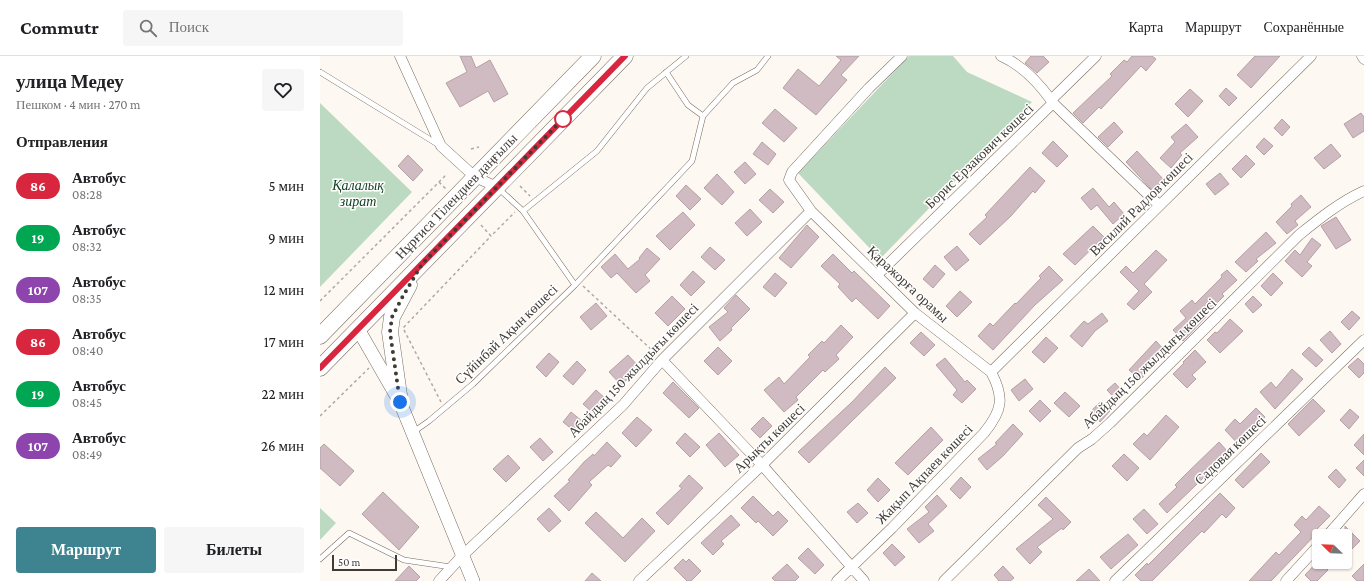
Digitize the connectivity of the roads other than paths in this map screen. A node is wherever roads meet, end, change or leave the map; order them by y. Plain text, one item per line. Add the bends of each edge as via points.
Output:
1 (400, 56) edge
2 (593, 56) edge
3 (625, 56) edge
4 (686, 56) edge
5 (768, 56) edge
6 (902, 56) edge
7 (1001, 56) edge
8 (1096, 56) edge
9 (1311, 56) edge
10 (1362, 56) edge
11 (1364, 59) edge
12 (320, 72) edge
13 (666, 72) junction
14 (1052, 102) junction
15 (703, 116) junction
16 (441, 146) junction
17 (475, 177) junction
18 (497, 186) junction
19 (1364, 191) edge
20 (1159, 205) junction
21 (521, 209) junction
22 (811, 211) junction
23 (422, 264) junction
24 (877, 275) junction
25 (577, 283) junction
26 (915, 312) junction
27 (358, 329) junction
28 (320, 336) edge
29 (1364, 340) edge
30 (662, 360) junction
31 (320, 368) edge
32 (991, 372) junction
33 (400, 402) junction
34 (412, 434) junction
35 (762, 465) junction
36 (1364, 494) edge
37 (1333, 529) edge
38 (1312, 553) edge
39 (464, 555) junction
40 (320, 560) edge
41 (852, 566) junction
42 (452, 568) junction
43 (439, 581) edge
44 (473, 581) edge
45 (639, 581) edge
46 (837, 581) edge
47 (864, 581) edge
48 (944, 581) edge
49 (1115, 581) edge
50 (1286, 581) edge

1 - 16 street
2 - 17 main road, Нұрғиса Тілендиев даңғылы
3 - 18 main road, Нұрғиса Тілендиев даңғылы
4 - 13 lane
5 - 15 lane via 757,70 733,83
6 - 22 street, Қаражорға орамы via 792,172 789,180 791,185
7 - 14 street via 1030,75
8 - 14 street, Борис Ерзакович көшесі
9 - 20 street, Василий Радлов көшесі
10 - 11 street
12 - 16 lane
13 - 15 lane via 688,105
13 - 21 lane via 647,88 597,151
14 - 20 street
14 - 24 street, Борис Ерзакович көшесі
15 - 25 lane via 692,161
16 - 17 street
17 - 18 street
17 - 28 main road, Нұрғиса Тілендиев даңғылы
18 - 21 lane, Сүйінбай Ақын көшесі
18 - 23 main road, Нұрғиса Тілендиев даңғылы
19 - 48 street, Абайдың 150 жылдығы көшесі via 1332,208 1299,235 1110,423 1078,448
20 - 32 street, Василий Радлов көшесі
21 - 25 lane, Сүйінбай Ақын көшесі
22 - 24 street, Қаражорға орамы
22 - 30 street, Абайдың 150 жылдығы көшесі
23 - 27 main road, Нұрғиса Тілендиев даңғылы
23 - 33 main road via 392,317 391,348
24 - 26 street, Қаражорға орамы
25 - 34 lane, Сүйінбай Ақын көшесі via 473,384
26 - 32 street, Қаражорға орамы
26 - 35 street, Арықты көшесі
27 - 31 main road, Нұрғиса Тілендиев даңғылы
27 - 33 street
29 - 49 street, Садовая көшесі
30 - 35 street
30 - 39 street, Абайдың 150 жылдығы көшесі via 623,405
32 - 41 street, Жақып Ақпаев көшесі via 1000,396 1000,408 994,420 892,528
33 - 34 street
34 - 39 street
35 - 41 street
35 - 45 street, Арықты көшесі
36 - 37 street
38 - 50 street
39 - 42 street, Абайдың 150 жылдығы көшесі
39 - 44 street
40 - 42 lane via 349,533 404,560
41 - 46 street, Жақып Ақпаев көшесі
41 - 47 street
42 - 43 street, Абайдың 150 жылдығы көшесі

